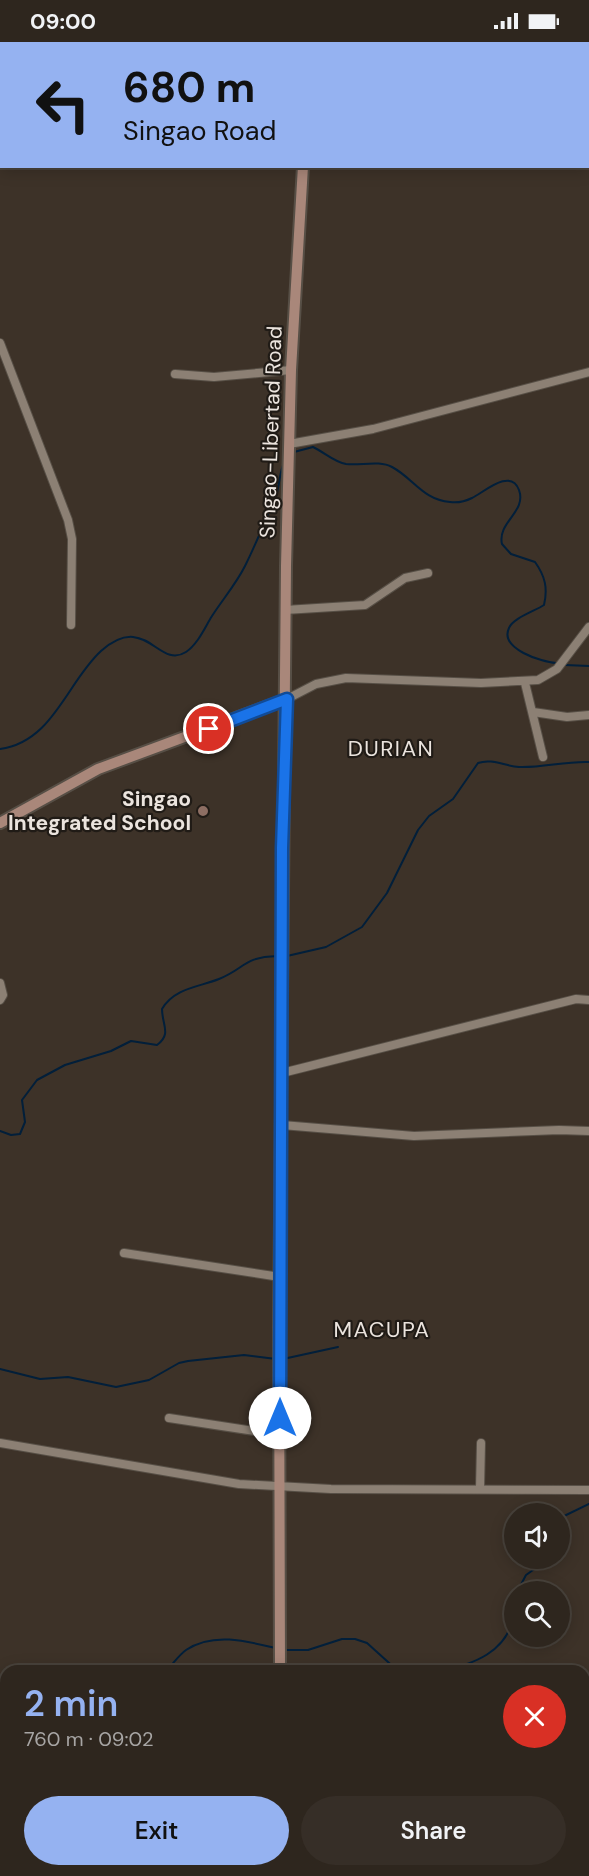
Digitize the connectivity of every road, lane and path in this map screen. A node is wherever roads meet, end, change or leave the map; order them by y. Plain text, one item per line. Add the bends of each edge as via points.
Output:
1 (303, 168) edge
2 (0, 343) edge
3 (291, 370) junction
4 (589, 372) edge
5 (175, 374) dead end
6 (289, 444) junction
7 (428, 573) dead end
8 (285, 610) junction
9 (71, 625) dead end
10 (589, 627) edge
11 (525, 683) junction
12 (287, 699) junction
13 (533, 712) junction
14 (589, 715) edge
15 (543, 757) dead end
16 (0, 823) edge
17 (0, 983) edge
18 (0, 1000) edge
19 (589, 1000) edge
20 (282, 1073) junction
21 (282, 1125) junction
22 (589, 1131) edge
23 (124, 1253) dead end
24 (280, 1277) junction
25 (169, 1418) dead end
26 (280, 1435) junction
27 (0, 1443) edge
28 (481, 1443) dead end
29 (280, 1486) junction
30 (480, 1489) junction
31 (589, 1490) edge
32 (280, 1665) edge

1 - 3 street, Singao-Libertad Road
2 - 9 street via 68,520 72,539
3 - 5 street via 214,377
3 - 6 street, Singao-Libertad Road
4 - 6 street via 373,429
6 - 8 street, Singao-Libertad Road
7 - 8 street via 405,578 365,605
8 - 12 street, Singao-Libertad Road
10 - 11 street via 557,669
11 - 12 street via 346,678 316,684
11 - 13 street
12 - 16 street via 98,769
12 - 20 street, Singao-Libertad Road via 282,848
13 - 14 street via 567,717
13 - 15 street
17 - 18 street
19 - 20 street via 576,999
20 - 21 street, Singao-Libertad Road
21 - 22 street via 414,1136
21 - 24 street, Singao-Libertad Road
23 - 24 street
24 - 26 street, Singao-Libertad Road
25 - 26 street
26 - 29 street, Singao-Libertad Road
27 - 29 street via 214,1481
28 - 30 street
29 - 30 street
29 - 32 street, Singao-Libertad Road
30 - 31 street

